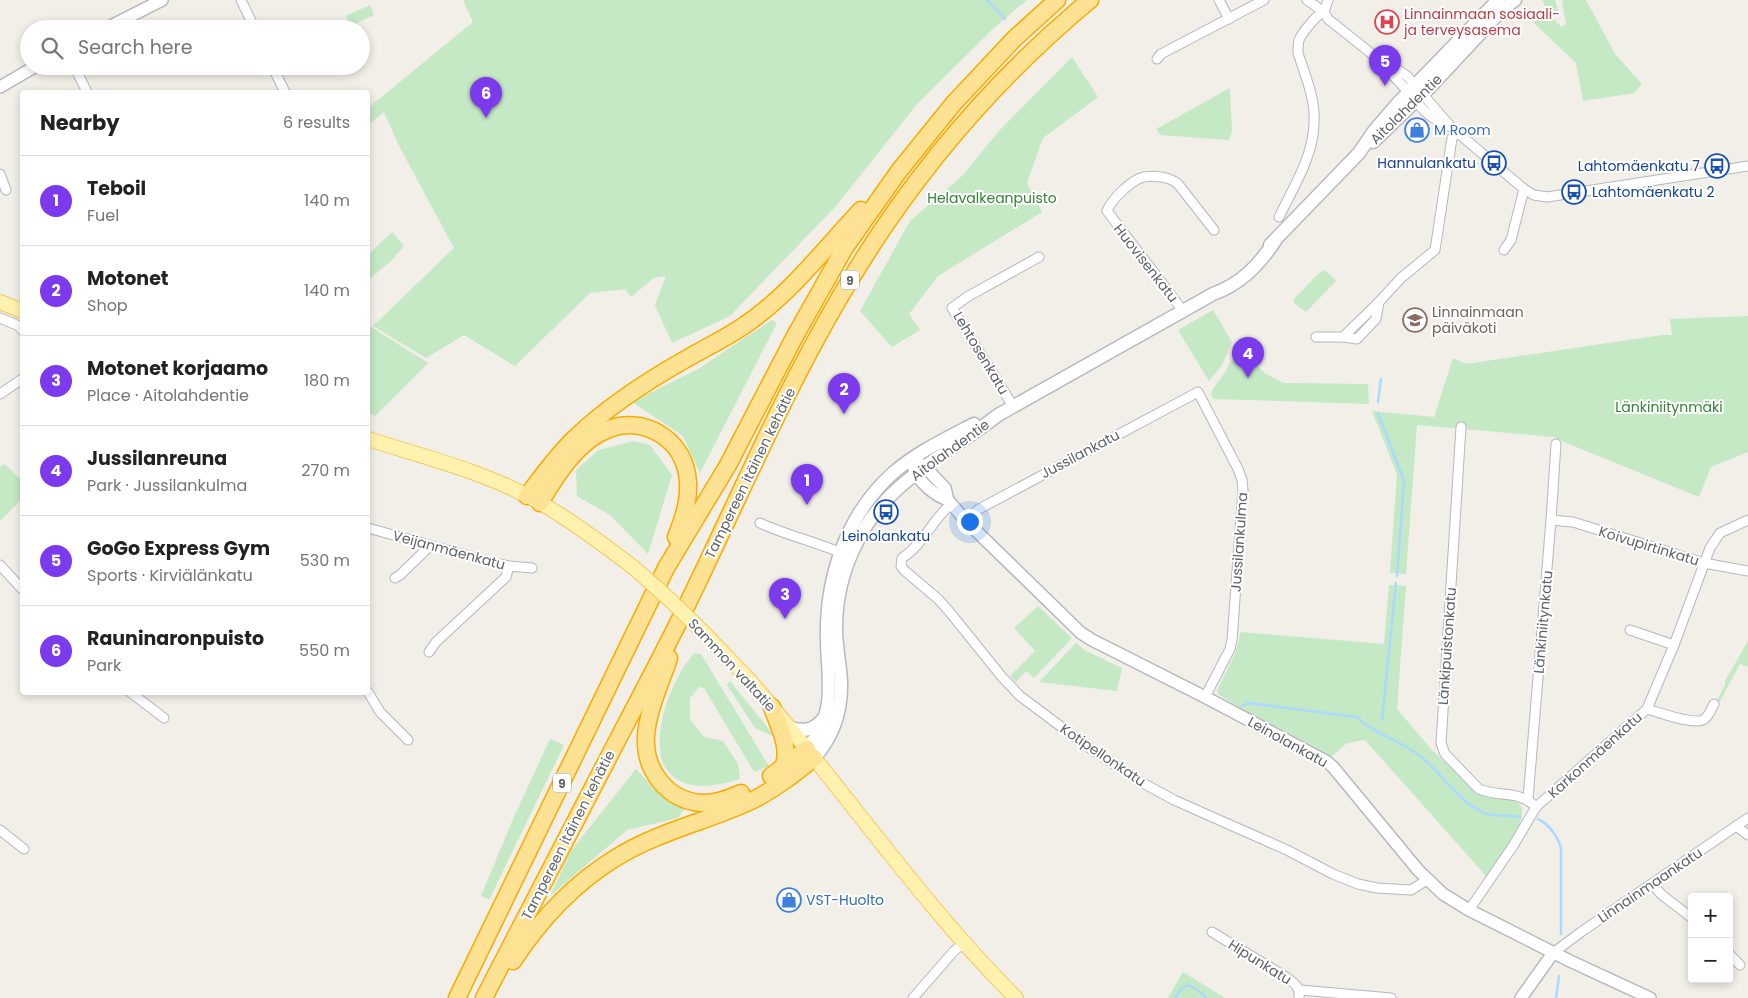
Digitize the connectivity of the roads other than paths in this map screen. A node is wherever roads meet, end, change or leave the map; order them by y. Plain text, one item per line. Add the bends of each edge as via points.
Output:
1 (162, 0) edge
2 (241, 0) edge
3 (1056, 0) edge
4 (1090, 0) edge
5 (1219, 0) edge
6 (1264, 0) edge
7 (1307, 0) edge
8 (1328, 0) edge
9 (1498, 0) edge
10 (1515, 0) edge
11 (1324, 12) junction
12 (1229, 19) junction
13 (123, 20) edge
14 (251, 20) edge
15 (1157, 59) dead end
16 (21, 75) edge
17 (78, 75) edge
18 (276, 75) edge
19 (0, 87) edge
20 (86, 90) edge
21 (284, 90) edge
22 (1416, 93) junction
23 (1454, 130) junction
24 (1748, 166) edge
25 (899, 171) junction
26 (0, 174) edge
27 (1524, 188) junction
28 (6, 190) dead end
29 (1279, 217) dead end
30 (1214, 230) dead end
31 (1504, 250) dead end
32 (1039, 257) dead end
33 (0, 302) edge
34 (20, 310) edge
35 (1184, 312) junction
36 (0, 318) edge
37 (20, 329) edge
38 (1316, 337) dead end
39 (20, 380) edge
40 (1198, 392) joint
41 (0, 394) edge
42 (1013, 406) junction
43 (998, 415) junction
44 (1461, 426) dead end
45 (370, 439) edge
46 (1556, 444) dead end
47 (912, 460) junction
48 (920, 469) junction
49 (534, 499) junction
50 (949, 502) junction
51 (1551, 520) junction
52 (1748, 520) edge
53 (966, 521) junction
54 (760, 523) dead end
55 (370, 529) edge
56 (430, 546) junction
57 (845, 555) junction
58 (1704, 563) junction
59 (0, 565) edge
60 (509, 566) junction
61 (532, 568) dead end
62 (666, 568) junction
63 (1748, 571) edge
64 (395, 578) dead end
65 (20, 587) edge
66 (684, 611) junction
67 (1630, 630) dead end
68 (1674, 646) junction
69 (430, 652) dead end
70 (370, 695) edge
71 (142, 696) edge
72 (1205, 697) junction
73 (1714, 704) dead end
74 (772, 707) junction
75 (1647, 709) junction
76 (164, 718) dead end
77 (825, 718) junction
78 (788, 727) junction
79 (408, 740) dead end
80 (810, 754) junction
81 (783, 768) junction
82 (1528, 799) junction
83 (1536, 806) junction
84 (1748, 818) edge
85 (1736, 826) junction
86 (0, 830) edge
87 (1748, 835) edge
88 (24, 848) dead end
89 (1427, 880) junction
90 (1652, 884) junction
91 (1469, 910) junction
92 (1688, 915) edge
93 (1212, 932) dead end
94 (964, 943) junction
95 (1554, 953) junction
96 (1733, 958) edge
97 (1740, 964) dead end
98 (1300, 994) edge
99 (457, 998) edge
100 (486, 998) edge
101 (913, 998) edge
102 (1016, 998) edge
103 (1391, 998) edge
104 (1521, 998) edge
105 (1650, 998) edge

1 - 13 street
2 - 14 street
3 - 25 highway, Tampereen itäinen kehätie / 9 via 982,72
4 - 66 highway, Tampereen itäinen kehätie / 9 via 1027,56 982,104 939,153 887,222 803,365
5 - 12 street
6 - 12 street
7 - 11 street
8 - 11 street
9 - 22 main road, Aitolahdentie
10 - 22 main road, Aitolahdentie
11 - 22 street via 1328,19
11 - 29 street via 1305,32 1298,46 1312,100 1312,142
12 - 15 street
16 - 19 street
17 - 20 street
18 - 21 street
22 - 23 street via 1423,112
22 - 35 main road, Aitolahdentie via 1374,131 1359,153 1275,241 1213,294
23 - 27 street
23 - 38 street via 1435,250 1400,278 1343,336
24 - 27 street via 1547,197 1534,195
25 - 49 highway via 783,294 743,326 665,371 592,422 553,462
25 - 62 highway, Tampereen itäinen kehätie / 9 via 844,249 728,465
26 - 28 street
27 - 31 street via 1511,240
30 - 35 street, Huovisenkatu via 1178,184 1168,178 1144,177 1109,204 1107,211 1113,220
32 - 42 street, Lehtosenkatu via 952,308
33 - 34 main road
35 - 42 main road, Aitolahdentie
36 - 37 street
39 - 41 street
40 - 53 street, Jussilankatu via 980,509
40 - 72 street, Jussilankulma via 1234,461 1243,488 1232,640
42 - 43 main road, Aitolahdentie
43 - 47 main road, Aitolahdentie via 970,426
43 - 48 main road, Aitolahdentie
44 - 82 street, Länkipuistonkatu via 1440,743 1445,754 1479,789
45 - 49 main road, Sammon valtatie via 430,458
46 - 51 street, Länkiniitynkatu
47 - 48 street
47 - 57 main road, Aitolahdentie via 894,473 870,499 857,518
48 - 50 street, Leinolankatu via 938,496
48 - 57 main road, Aitolahdentie via 889,497
49 - 62 highway via 594,436 620,426 644,427 664,436 679,453 688,475 683,519
49 - 74 main road, Sammon valtatie, bridge via 633,567 708,637
50 - 53 street, Leinolankatu
50 - 89 street, Kotipellonkatu via 914,549 902,558 901,566 948,610 1020,696 1090,749 1143,783 1332,874 1358,884 1402,891 1411,890
51 - 58 street, Koivupirtinkatu via 1573,522
51 - 82 street, Länkiniitynkatu
52 - 58 street, Karkonmäenkatu via 1720,533
53 - 72 street, Leinolankatu via 1081,633
54 - 57 street
55 - 56 street, Veijanmäenkatu
56 - 60 street, Veijanmäenkatu
56 - 64 street
57 - 77 main road, Aitolahdentie via 831,584 827,605 830,681
57 - 80 main road, Aitolahdentie via 836,628 840,703 834,726 821,750
58 - 63 street, Koivupirtinkatu
58 - 68 street, Karkonmäenkatu
59 - 65 street
60 - 61 street, Veijanmäenkatu
60 - 69 street via 506,577 436,642
62 - 99 highway, Tampereen itäinen kehätie / 9
66 - 81 highway via 648,724 646,748 652,770 674,794 702,803 727,799 746,791
66 - 100 highway, Tampereen itäinen kehätie / 9
67 - 68 street
68 - 75 street, Karkonmäenkatu
70 - 79 street via 380,712
71 - 76 street
72 - 89 street, Leinolankatu via 1326,761
73 - 75 street via 1708,716 1694,722
74 - 78 main road, Sammon valtatie
74 - 81 highway via 786,747
75 - 83 street, Karkonmäenkatu
77 - 78 main road via 809,730
77 - 80 main road, Aitolahdentie
78 - 80 main road, Sammon valtatie
80 - 81 highway
80 - 94 main road, Sammon valtatie
80 - 100 highway via 773,788 752,800 647,841 598,870 565,896 535,929
82 - 83 street
83 - 91 street, Karkonmäenkatu
84 - 85 street, Linnainmaankatu
85 - 87 street
85 - 90 street, Linnainmaankatu
86 - 88 street
89 - 91 street, Leinolankatu
90 - 92 street
90 - 95 street, Linnainmaankatu
91 - 95 street, Leinolankatu
93 - 98 street, Hipunkatu via 1295,983
94 - 101 street
94 - 102 main road, Sammon valtatie
95 - 104 street
95 - 105 street, Leinolankatu
96 - 97 street
98 - 103 street

